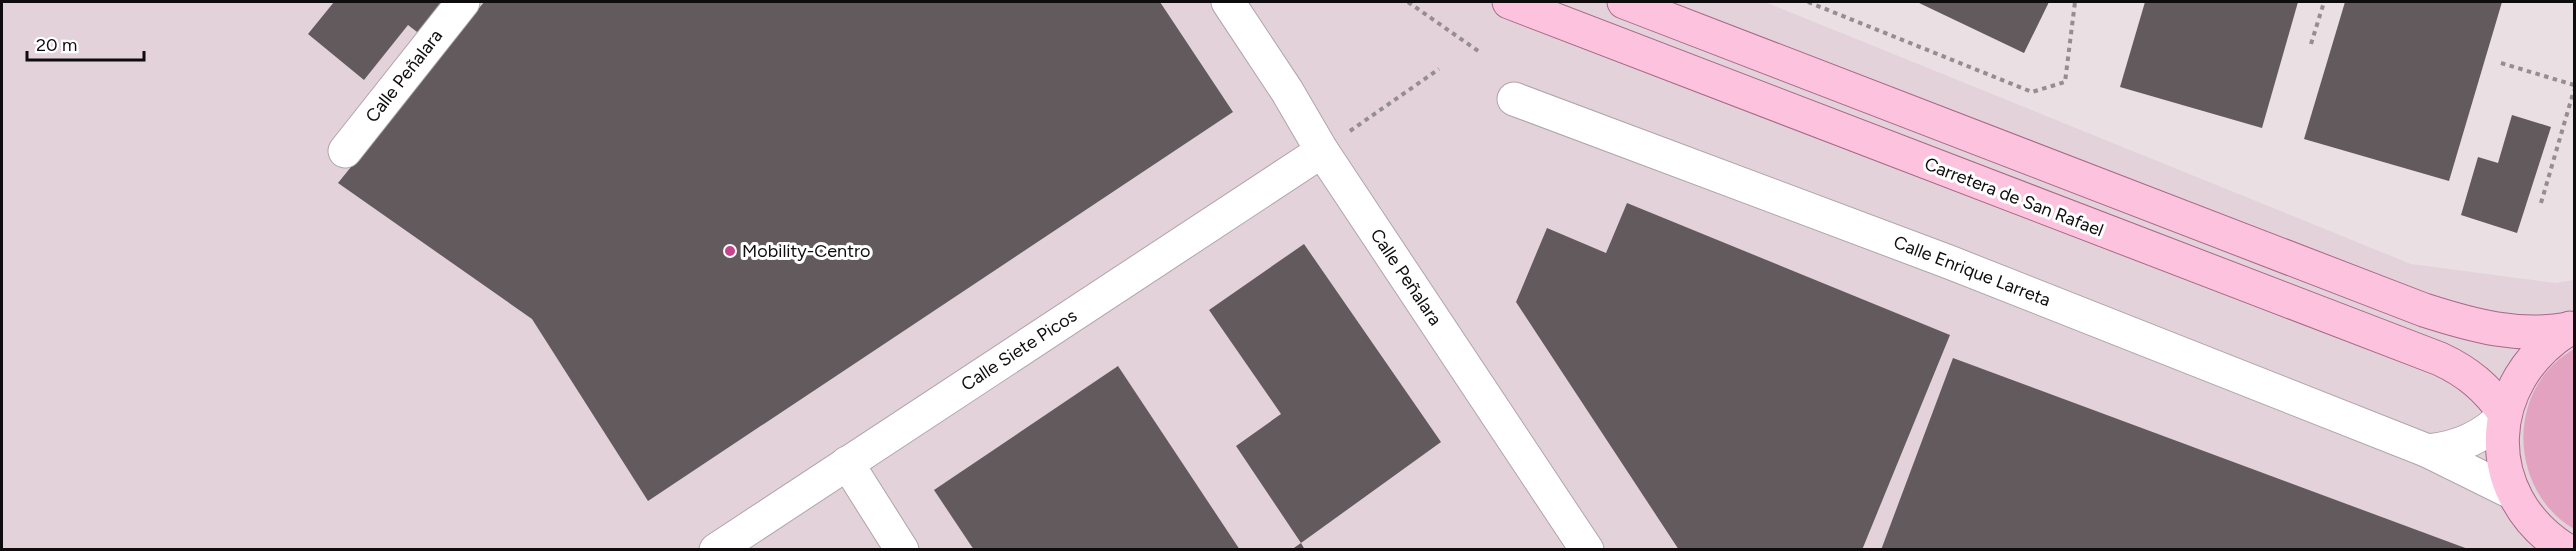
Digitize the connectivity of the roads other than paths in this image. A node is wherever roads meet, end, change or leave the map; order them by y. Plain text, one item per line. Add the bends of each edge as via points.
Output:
1 (464, 2) edge
2 (1228, 2) edge
3 (1509, 2) edge
4 (1624, 2) edge
5 (1514, 99) dead end
6 (345, 151) dead end
7 (1322, 151) junction
8 (2572, 328) edge
9 (2505, 414) junction
10 (2428, 451) junction
11 (847, 463) junction
12 (2514, 493) junction
13 (2559, 547) edge
14 (716, 549) edge
15 (902, 549) edge
16 (1587, 549) edge

1 - 6 street, Calle Peñalara
2 - 7 street, Calle Peñalara
3 - 9 main road, Carretera de San Rafael via 2440,359 2479,382
4 - 8 main road via 2424,310 2516,333
5 - 10 street, Calle Enrique Larreta via 1949,261
7 - 11 street, Calle Siete Picos
7 - 16 street, Calle Peñalara
8 - 9 main road via 2540,350 2528,364
9 - 10 street via 2470,441
9 - 12 main road via 2504,462
10 - 12 street, Calle Enrique Larreta
11 - 14 street, Calle Siete Picos
11 - 15 street
12 - 13 main road via 2531,521

